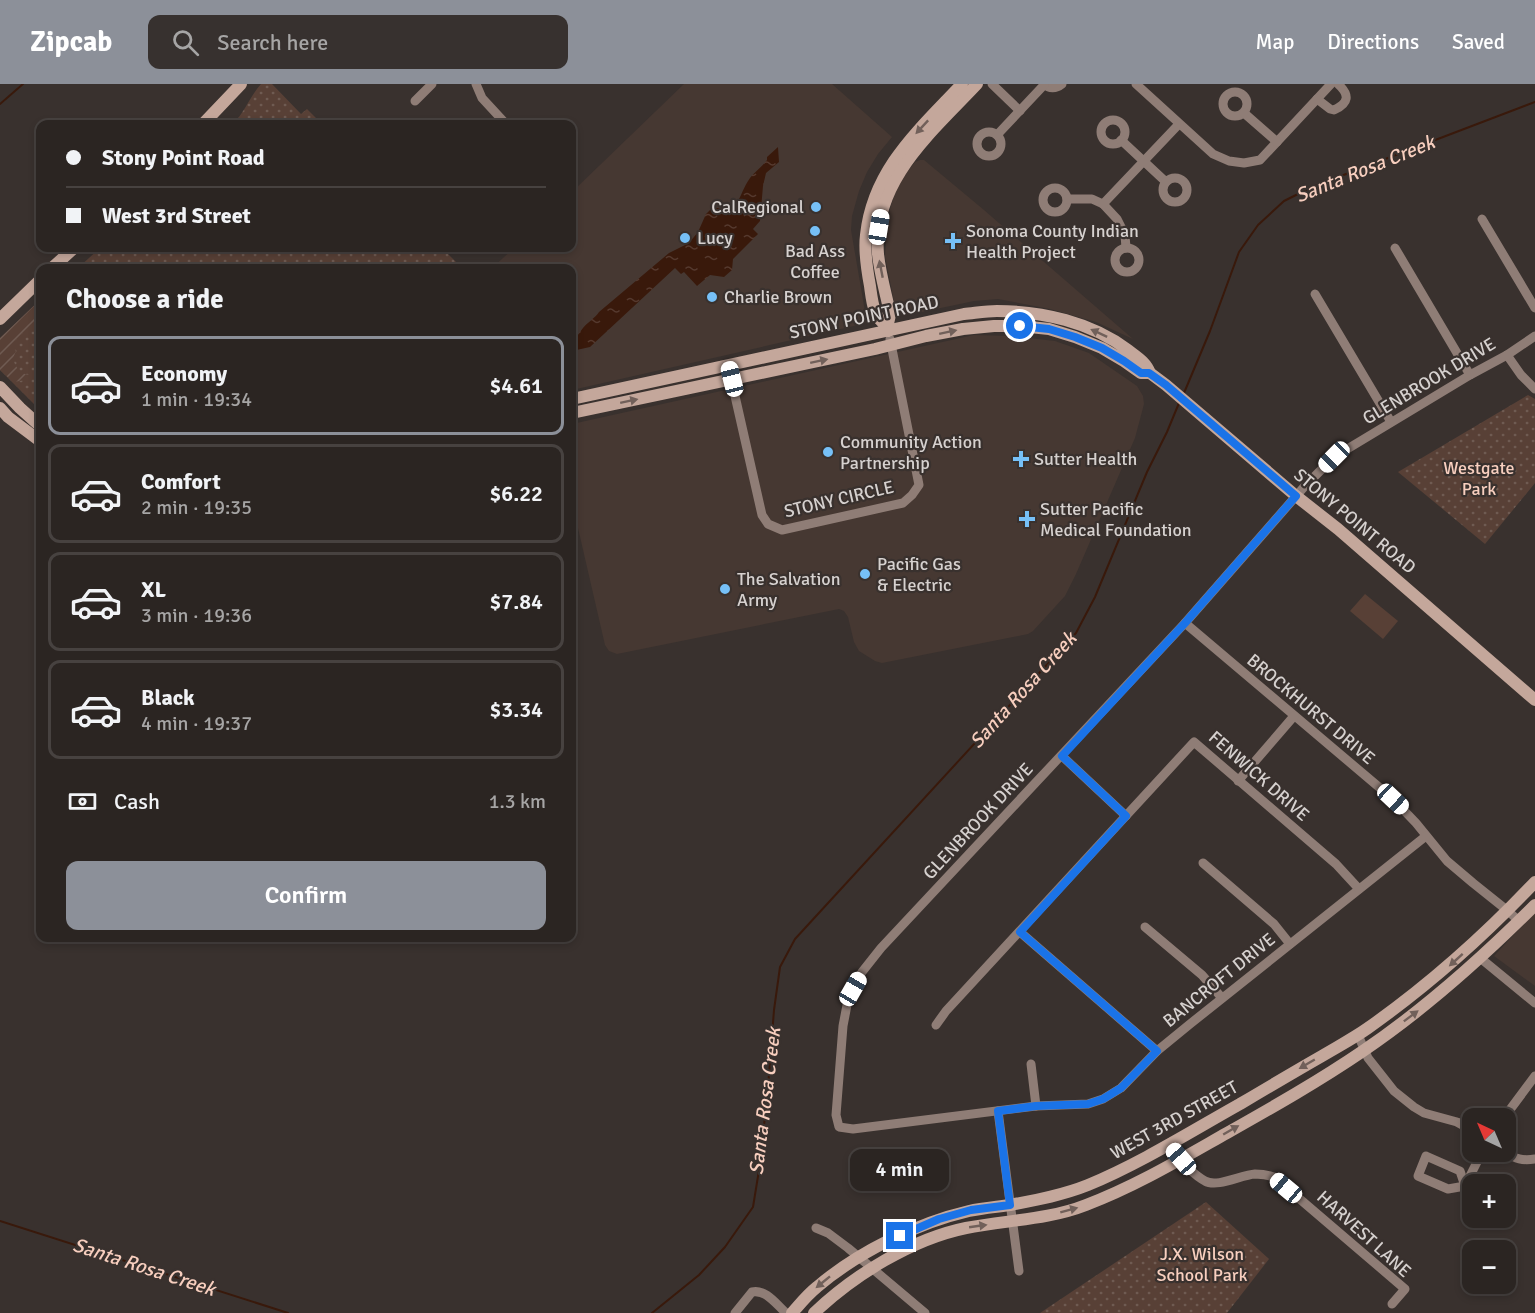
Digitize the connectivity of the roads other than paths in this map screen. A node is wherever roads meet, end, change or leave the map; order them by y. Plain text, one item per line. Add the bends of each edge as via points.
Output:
1 (432, 84) edge
2 (476, 84) edge
3 (962, 84) edge
4 (977, 84) edge
5 (992, 84) edge
6 (1044, 84) edge
7 (1062, 84) edge
8 (1136, 84) edge
9 (1331, 84) edge
10 (1338, 84) edge
11 (235, 86) edge
12 (1147, 88) edge
13 (1317, 99) junction
14 (415, 101) dead end
15 (1020, 111) junction
16 (1244, 112) dead end
17 (206, 120) edge
18 (502, 120) edge
19 (1179, 124) junction
20 (997, 135) dead end
21 (1121, 140) dead end
22 (1277, 142) junction
23 (1144, 161) junction
24 (1166, 182) dead end
25 (1067, 199) dead end
26 (1103, 204) junction
27 (1482, 219) dead end
28 (1126, 248) dead end
29 (1395, 248) dead end
30 (70, 252) edge
31 (56, 264) edge
32 (36, 284) edge
33 (1315, 294) dead end
34 (1535, 308) edge
35 (0, 319) edge
36 (887, 328) junction
37 (1535, 336) edge
38 (891, 345) junction
39 (1507, 355) junction
40 (728, 365) junction
41 (1149, 373) junction
42 (1470, 375) junction
43 (732, 379) junction
44 (0, 387) edge
45 (1535, 389) edge
46 (576, 398) edge
47 (0, 408) edge
48 (576, 412) edge
49 (1392, 422) junction
50 (36, 431) edge
51 (36, 433) edge
52 (1296, 496) junction
53 (1185, 623) junction
54 (1535, 700) edge
55 (1294, 716) junction
56 (1062, 756) junction
57 (1238, 781) junction
58 (1126, 816) junction
59 (1426, 836) junction
60 (1203, 863) dead end
61 (1535, 882) edge
62 (1359, 889) junction
63 (1535, 905) edge
64 (1508, 911) junction
65 (1519, 921) junction
66 (1144, 927) dead end
67 (1020, 932) junction
68 (1290, 944) junction
69 (1479, 957) junction
70 (1222, 998) junction
71 (1535, 1003) edge
72 (936, 1025) dead end
73 (1358, 1035) junction
74 (1157, 1051) junction
75 (1364, 1051) junction
76 (1031, 1064) dead end
77 (1535, 1076) edge
78 (1036, 1106) junction
79 (1511, 1108) edge
80 (998, 1111) junction
81 (1462, 1125) edge
82 (839, 1126) joint
83 (1168, 1145) junction
84 (1181, 1159) junction
85 (1516, 1159) edge
86 (1535, 1159) edge
87 (1465, 1186) joint
88 (1010, 1205) junction
89 (1012, 1222) junction
90 (816, 1228) dead end
91 (859, 1257) junction
92 (873, 1268) junction
93 (1019, 1271) dead end
94 (1392, 1304) dead end
95 (735, 1313) edge
96 (786, 1313) edge
97 (792, 1313) edge
98 (814, 1313) edge
99 (925, 1313) edge

1 - 14 street
2 - 18 street via 482,98
3 -> 36 main road via 891,164 870,209 865,237 869,281 876,315
36 -> 4 main road via 890,313 878,254 881,212 889,190 920,145
5 - 15 street
6 - 7 street via 1052,88
6 - 15 street
8 - 12 street
9 - 13 street
10 - 13 street via 1346,97 1341,107 1330,109
11 - 17 main road
12 - 19 street
13 - 22 street
15 - 20 street
16 - 22 street
19 - 22 street via 1213,154 1229,161 1260,160
19 - 23 street
21 - 23 street
23 - 24 street
23 - 26 street
25 - 26 street via 1092,199
26 - 28 street via 1117,219
27 - 34 street
29 - 42 street
30 - 31 main road
32 - 35 main road
33 - 49 street
36 - 38 street, STONY CIRCLE
36 - 40 main road, STONY POINT ROAD
41 -> 36 main road, STONY POINT ROAD via 1147,365 1106,335 1043,315 997,311
37 - 39 street, GLENBROOK DRIVE
38 -> 41 main road, STONY POINT ROAD via 963,329 1049,329 1109,352 1141,373
43 -> 38 main road, STONY POINT ROAD
38 - 43 street, STONY CIRCLE via 919,484 903,503 782,530 768,524 762,515
39 - 42 street, GLENBROOK DRIVE
39 - 45 street
40 - 43 street, STONY CIRCLE
40 - 46 main road, STONY POINT ROAD
41 - 52 main road, STONY POINT ROAD
42 - 49 street, GLENBROOK DRIVE
48 -> 43 main road, STONY POINT ROAD
44 - 50 main road
47 - 51 main road
49 - 52 street, GLENBROOK DRIVE via 1334,457
52 - 53 street, GLENBROOK DRIVE
52 - 54 main road, STONY POINT ROAD
53 - 55 street, BROCKHURST DRIVE
53 - 56 street, GLENBROOK DRIVE
55 - 57 street
55 - 59 street, BROCKHURST DRIVE via 1393,799
56 - 58 street
56 - 82 street, GLENBROOK DRIVE via 862,972 850,997 843,1026 836,1114
57 - 58 street, FENWICK DRIVE via 1194,742
57 - 62 street, FENWICK DRIVE via 1336,864
58 - 67 street, FENWICK DRIVE
59 - 62 street, BANCROFT DRIVE
59 - 64 street, BROCKHURST DRIVE via 1447,861
60 - 68 street via 1274,924
61 - 64 main road, WEST 3RD STREET
62 - 68 street, BANCROFT DRIVE
63 - 65 main road, WEST 3RD STREET
64 - 65 street, BROCKHURST DRIVE
64 -> 73 main road, WEST 3RD STREET via 1450,965
65 - 69 main road, WEST 3RD STREET
66 - 70 street via 1202,975
67 - 72 street, FENWICK DRIVE
67 - 74 street
68 - 70 street, BANCROFT DRIVE
69 - 71 street
75 -> 69 main road, WEST 3RD STREET via 1436,997
70 - 74 street, BANCROFT DRIVE
73 - 75 street
73 -> 83 main road, WEST 3RD STREET
74 - 78 street, BANCROFT DRIVE via 1121,1088 1103,1099 1088,1104
75 - 81 street via 1394,1091 1414,1107
84 -> 75 main road, WEST 3RD STREET
76 - 78 street
77 - 79 street
78 - 80 street, BANCROFT DRIVE
80 - 82 street, BANCROFT DRIVE via 853,1129
80 - 88 street
83 - 84 street, HARVEST LANE
83 - 88 main road, WEST 3RD STREET via 1087,1186
89 -> 84 main road, WEST 3RD STREET via 1085,1206
84 - 94 street, HARVEST LANE via 1194,1173 1214,1184 1255,1174 1274,1177 1405,1289
85 - 86 street
87 - 87 street via 1448,1189 1418,1176 1426,1156 1460,1171
88 - 89 street
88 - 91 main road, WEST 3RD STREET via 939,1219
92 -> 89 main road, WEST 3RD STREET via 949,1233
89 - 93 street
90 - 91 street
91 - 92 street
91 -> 97 main road, WEST 3RD STREET via 815,1288
92 - 98 main road, WEST 3RD STREET
92 - 99 street
95 - 96 street via 752,1292 758,1291

